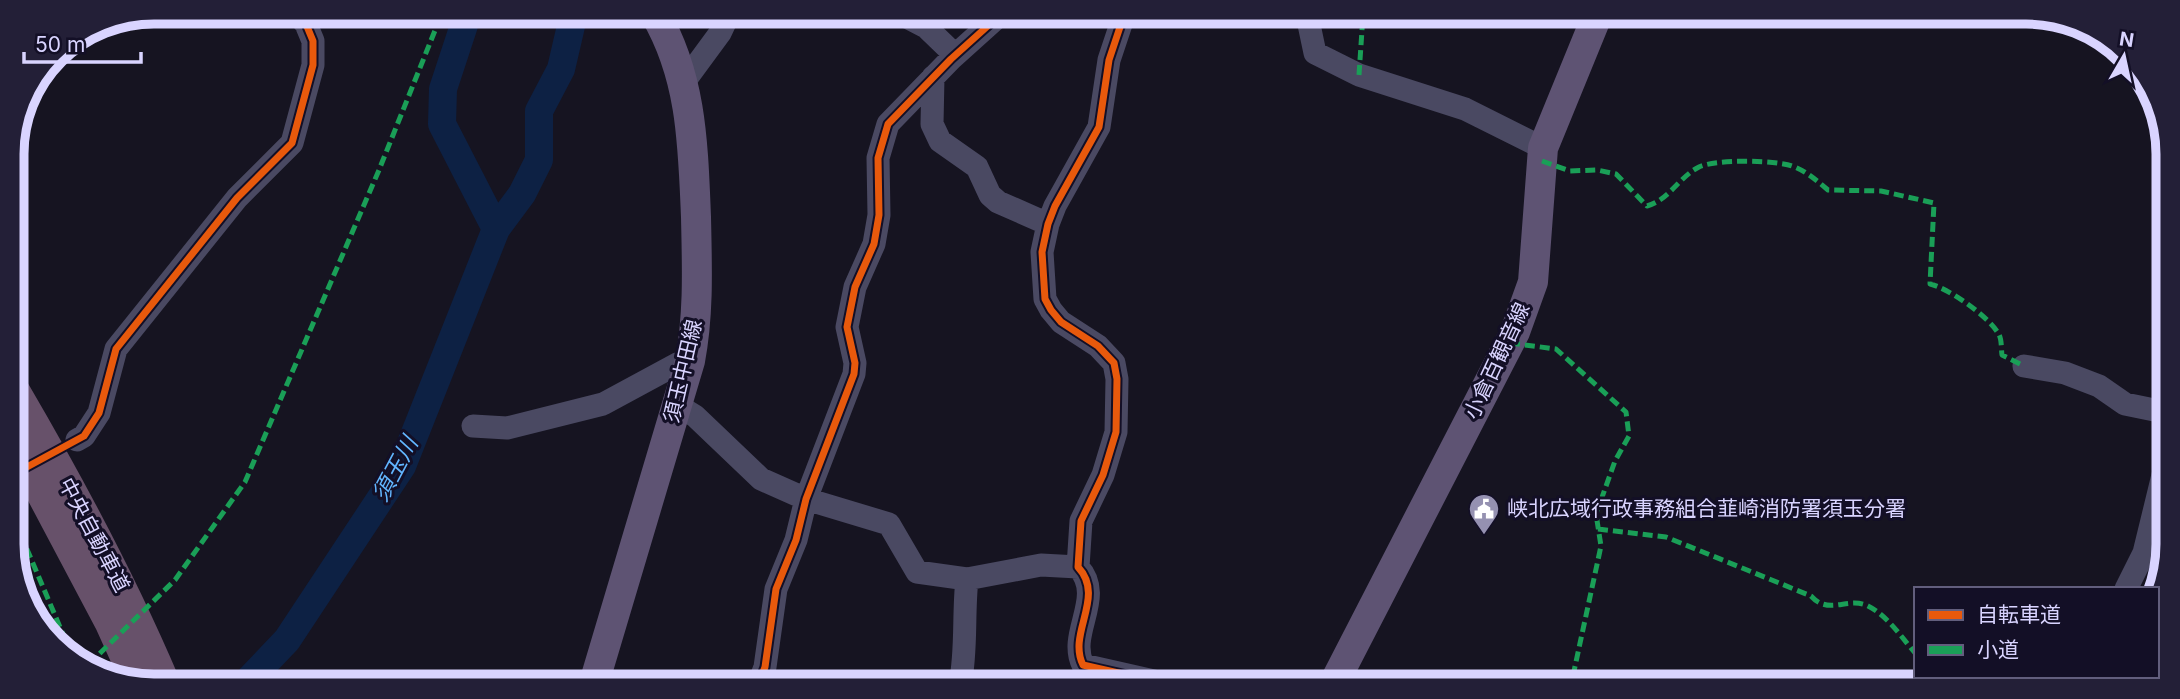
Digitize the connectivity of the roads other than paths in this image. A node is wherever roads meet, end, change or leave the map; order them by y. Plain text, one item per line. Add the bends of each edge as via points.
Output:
1 (1121, 24) edge
2 (1309, 24) edge
3 (1594, 24) edge
4 (306, 25) edge
5 (661, 25) edge
6 (724, 25) edge
7 (921, 25) edge
8 (990, 25) edge
9 (955, 55) junction
10 (933, 77) junction
11 (684, 82) junction
12 (1543, 148) junction
13 (1048, 224) junction
14 (690, 361) junction
15 (2024, 366) dead end
16 (677, 405) junction
17 (24, 410) edge
18 (2156, 410) edge
19 (473, 426) dead end
20 (77, 440) dead end
21 (24, 456) edge
22 (806, 499) junction
23 (2156, 504) edge
24 (1078, 568) junction
25 (967, 579) junction
26 (2127, 587) edge
27 (120, 612) junction
28 (136, 673) edge
29 (158, 674) edge
30 (597, 674) edge
31 (762, 674) edge
32 (962, 674) edge
33 (1123, 674) edge
34 (1339, 674) edge

1 - 13 street via 1109,60 1099,127
2 - 12 street via 1315,53 1359,75 1465,109
3 - 12 main road, 小倉百観音線
4 - 20 street via 313,41 313,65 292,143 237,198 117,349 99,413
5 - 11 main road, 須玉中田線
6 - 11 street
7 - 9 street
8 - 9 street
9 - 10 street
10 - 13 street via 932,124 940,141 977,167 989,195 998,202
10 - 22 street via 888,124 878,158 879,215 874,244 855,287 847,327 854,374
11 - 14 main road, 須玉中田線 via 693,131 698,289
12 - 34 main road, 小倉百観音線 via 1533,282 1515,332
13 - 24 street via 1042,252 1045,299 1061,321 1114,363 1117,379 1116,432 1082,521
14 - 16 main road, 須玉中田線
14 - 19 street via 603,404 507,428
15 - 18 street via 2065,373 2099,386 2125,404
16 - 22 street via 695,416 761,479
16 - 30 main road, 須玉中田線
17 - 27 highway, 中央自動車道 via 64,477
21 - 27 highway, 中央自動車道
22 - 25 street via 889,524 917,572
22 - 31 street via 776,589
23 - 26 street via 2144,553
24 - 25 street via 1041,565
24 - 33 street via 1088,577 1090,593 1077,653 1083,665
25 - 32 street
27 - 28 highway, 中央自動車道
27 - 29 highway, 中央自動車道

